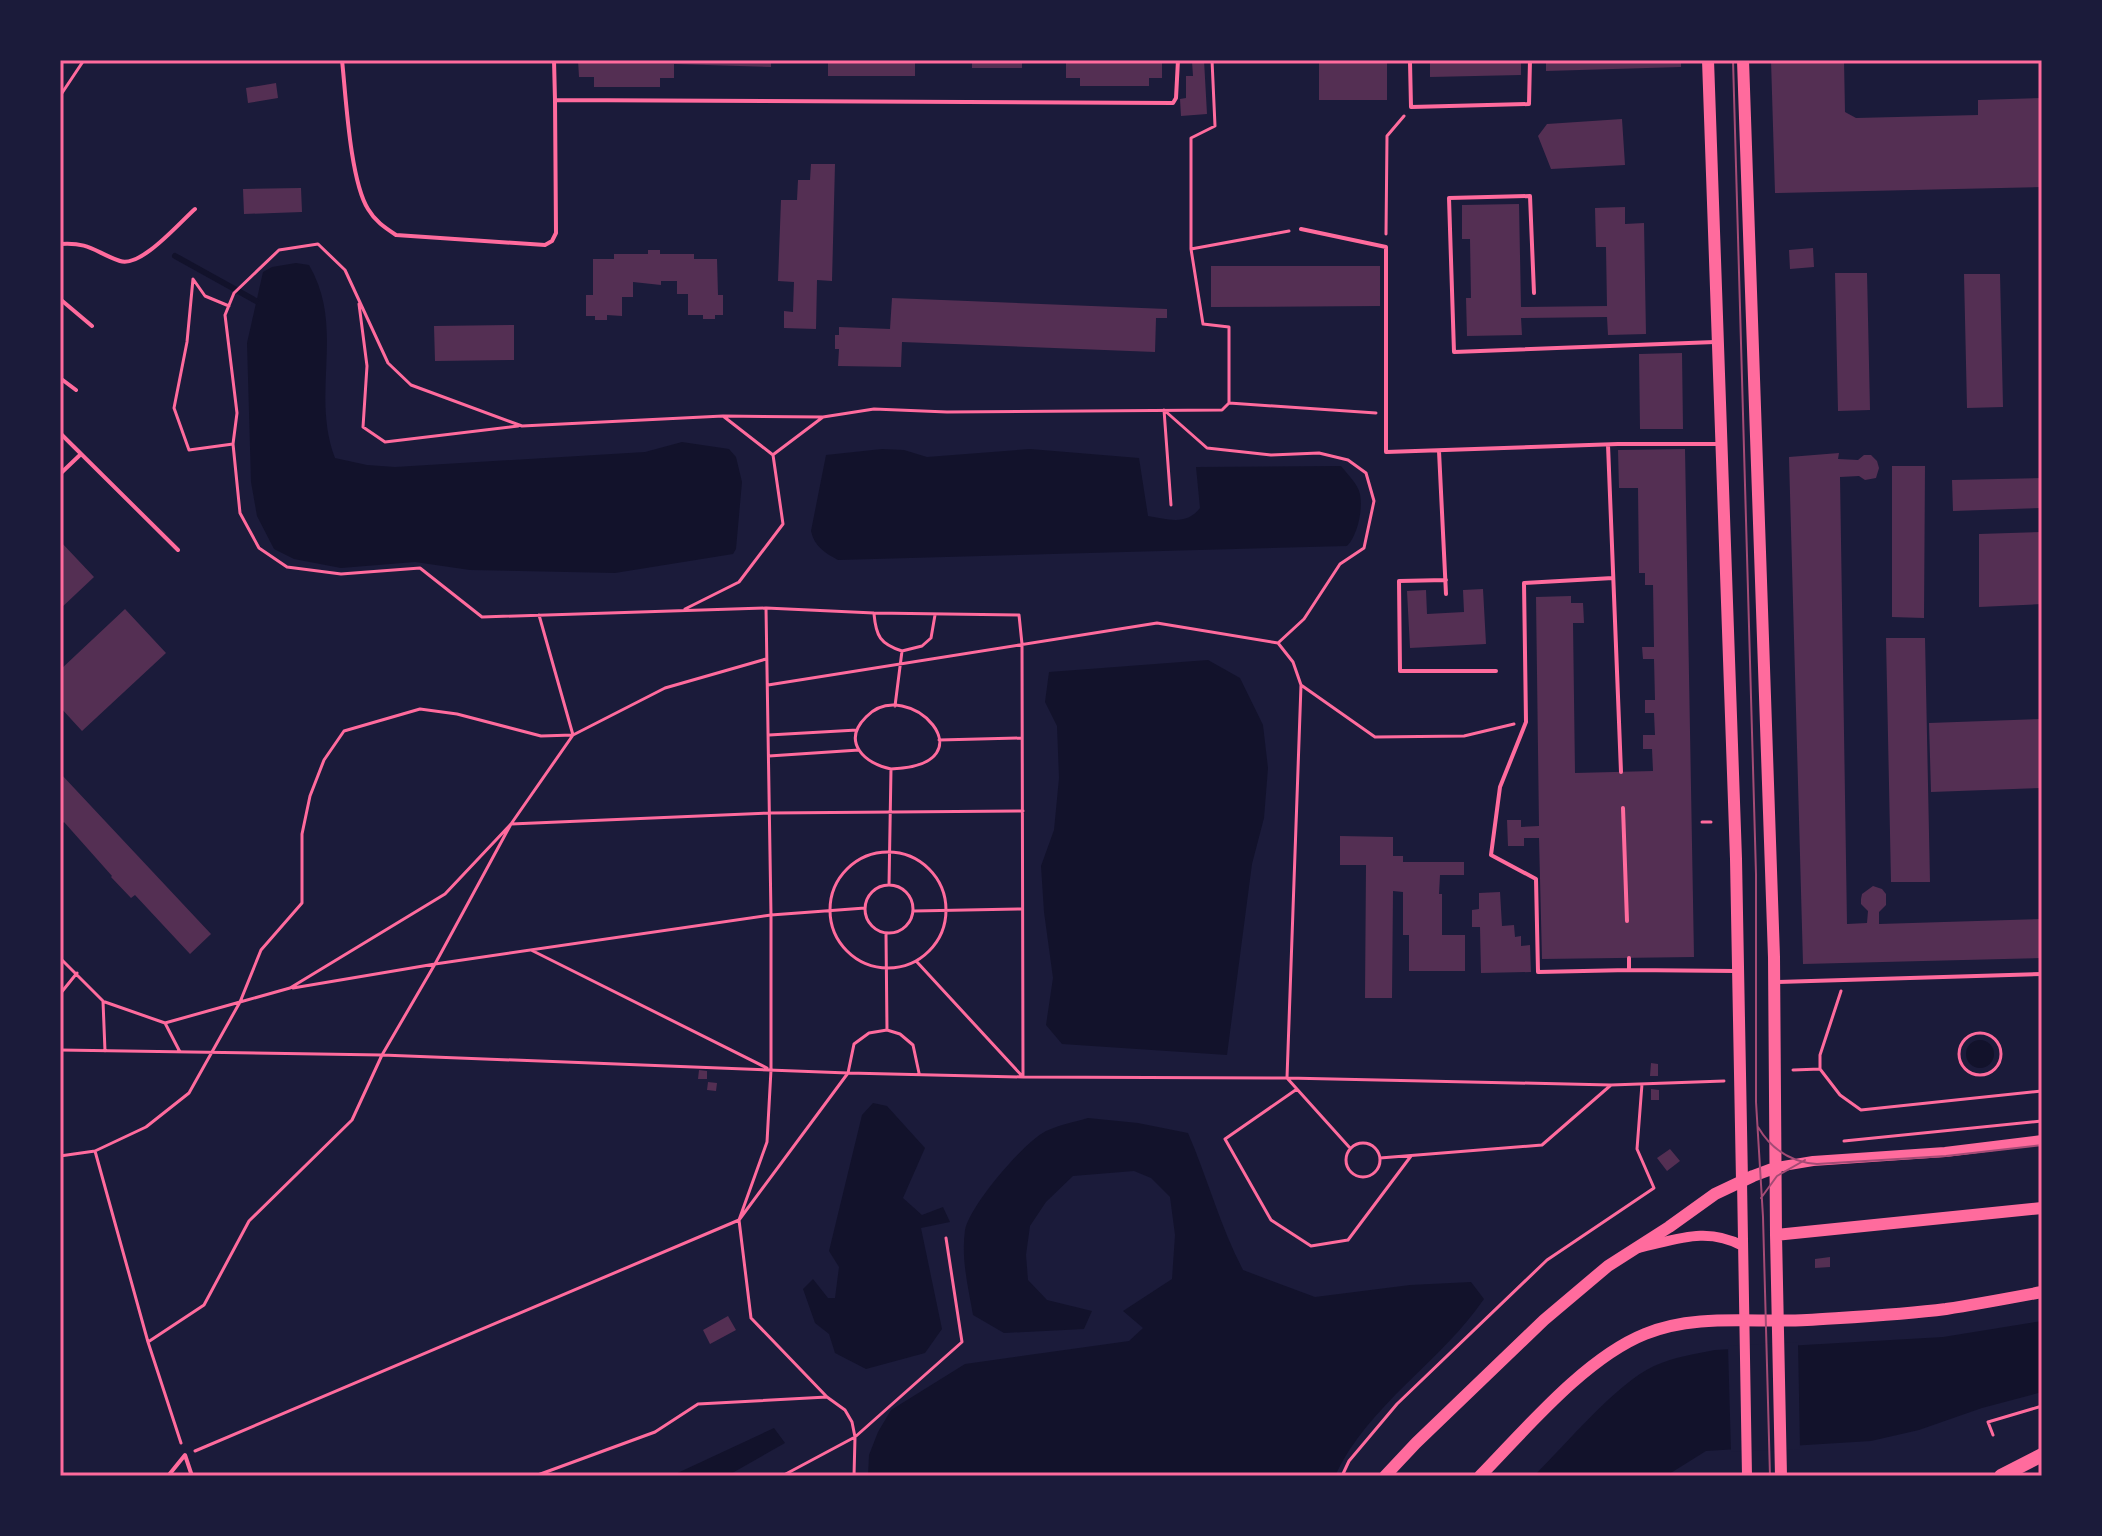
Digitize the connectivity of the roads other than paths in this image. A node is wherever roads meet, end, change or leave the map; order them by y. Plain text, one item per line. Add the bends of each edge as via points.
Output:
1 (342, 60) edge
2 (554, 60) edge
3 (1178, 60) edge
4 (1407, 60) edge
5 (1530, 60) edge
6 (1708, 60) edge
7 (1743, 60) edge
8 (555, 100) junction
9 (195, 209) dead end
10 (1301, 229) road end
11 (60, 244) edge
12 (1534, 293) dead end
13 (60, 299) edge
14 (92, 326) dead end
15 (1718, 342) junction
16 (60, 378) edge
17 (76, 390) dead end
18 (60, 433) edge
19 (1722, 444) junction
20 (1608, 445) junction
21 (1439, 451) junction
22 (81, 454) junction
23 (60, 474) edge
24 (178, 550) dead end
25 (1613, 578) junction
26 (1446, 580) junction
27 (1446, 594) dead end
28 (1496, 671) dead end
29 (1621, 772) dead end
30 (1623, 808) dead end
31 (1627, 921) dead end
32 (1629, 958) dead end
33 (1629, 970) junction
34 (1738, 971) junction
35 (2042, 974) edge
36 (1775, 983) junction
37 (2042, 1140) edge
38 (1777, 1167) junction
39 (1742, 1181) junction
40 (2042, 1208) edge
41 (1776, 1235) junction
42 (1743, 1246) junction
43 (1636, 1249) junction
44 (2042, 1292) edge
45 (1416, 1443) junction
46 (2042, 1455) edge
47 (168, 1476) edge
48 (192, 1476) edge
49 (1385, 1476) edge
50 (1400, 1476) edge
51 (1480, 1476) edge
52 (1747, 1476) edge
53 (1781, 1476) edge
54 (2001, 1476) edge

1 - 8 lane via 358,187 378,223 396,235 545,245 552,241
2 - 8 lane
3 - 8 lane via 1173,103
4 - 5 lane via 1411,107 1529,104
6 - 15 main road
7 - 36 main road
9 - 11 lane via 131,262 79,243
10 - 21 lane via 1386,247 1386,452
12 - 15 lane via 1530,196 1449,198 1454,352
13 - 14 lane
15 - 19 main road
16 - 17 lane
18 - 22 lane
19 - 20 lane
19 - 34 main road
20 - 21 lane
20 - 25 lane
21 - 26 lane
22 - 23 lane
22 - 24 lane
25 - 29 lane
25 - 33 lane via 1524,583 1526,722 1500,787 1491,855 1536,879 1538,972
26 - 27 lane
26 - 28 lane via 1399,581 1400,671
30 - 31 lane
32 - 33 lane
33 - 34 lane
34 - 39 main road
35 - 36 lane
36 - 38 main road
37 - 38 street
38 - 39 main road
38 - 41 main road
39 - 42 street
39 - 43 main road
40 - 41 main road
41 - 53 main road
42 - 43 street via 1707,1234
42 - 52 street
43 - 45 main road via 1544,1320
44 - 51 main road via 1945,1309 1711,1321 1644,1334 1575,1382
45 - 49 main road
45 - 50 main road
46 - 54 main road
47 - 48 lane via 185,1455

